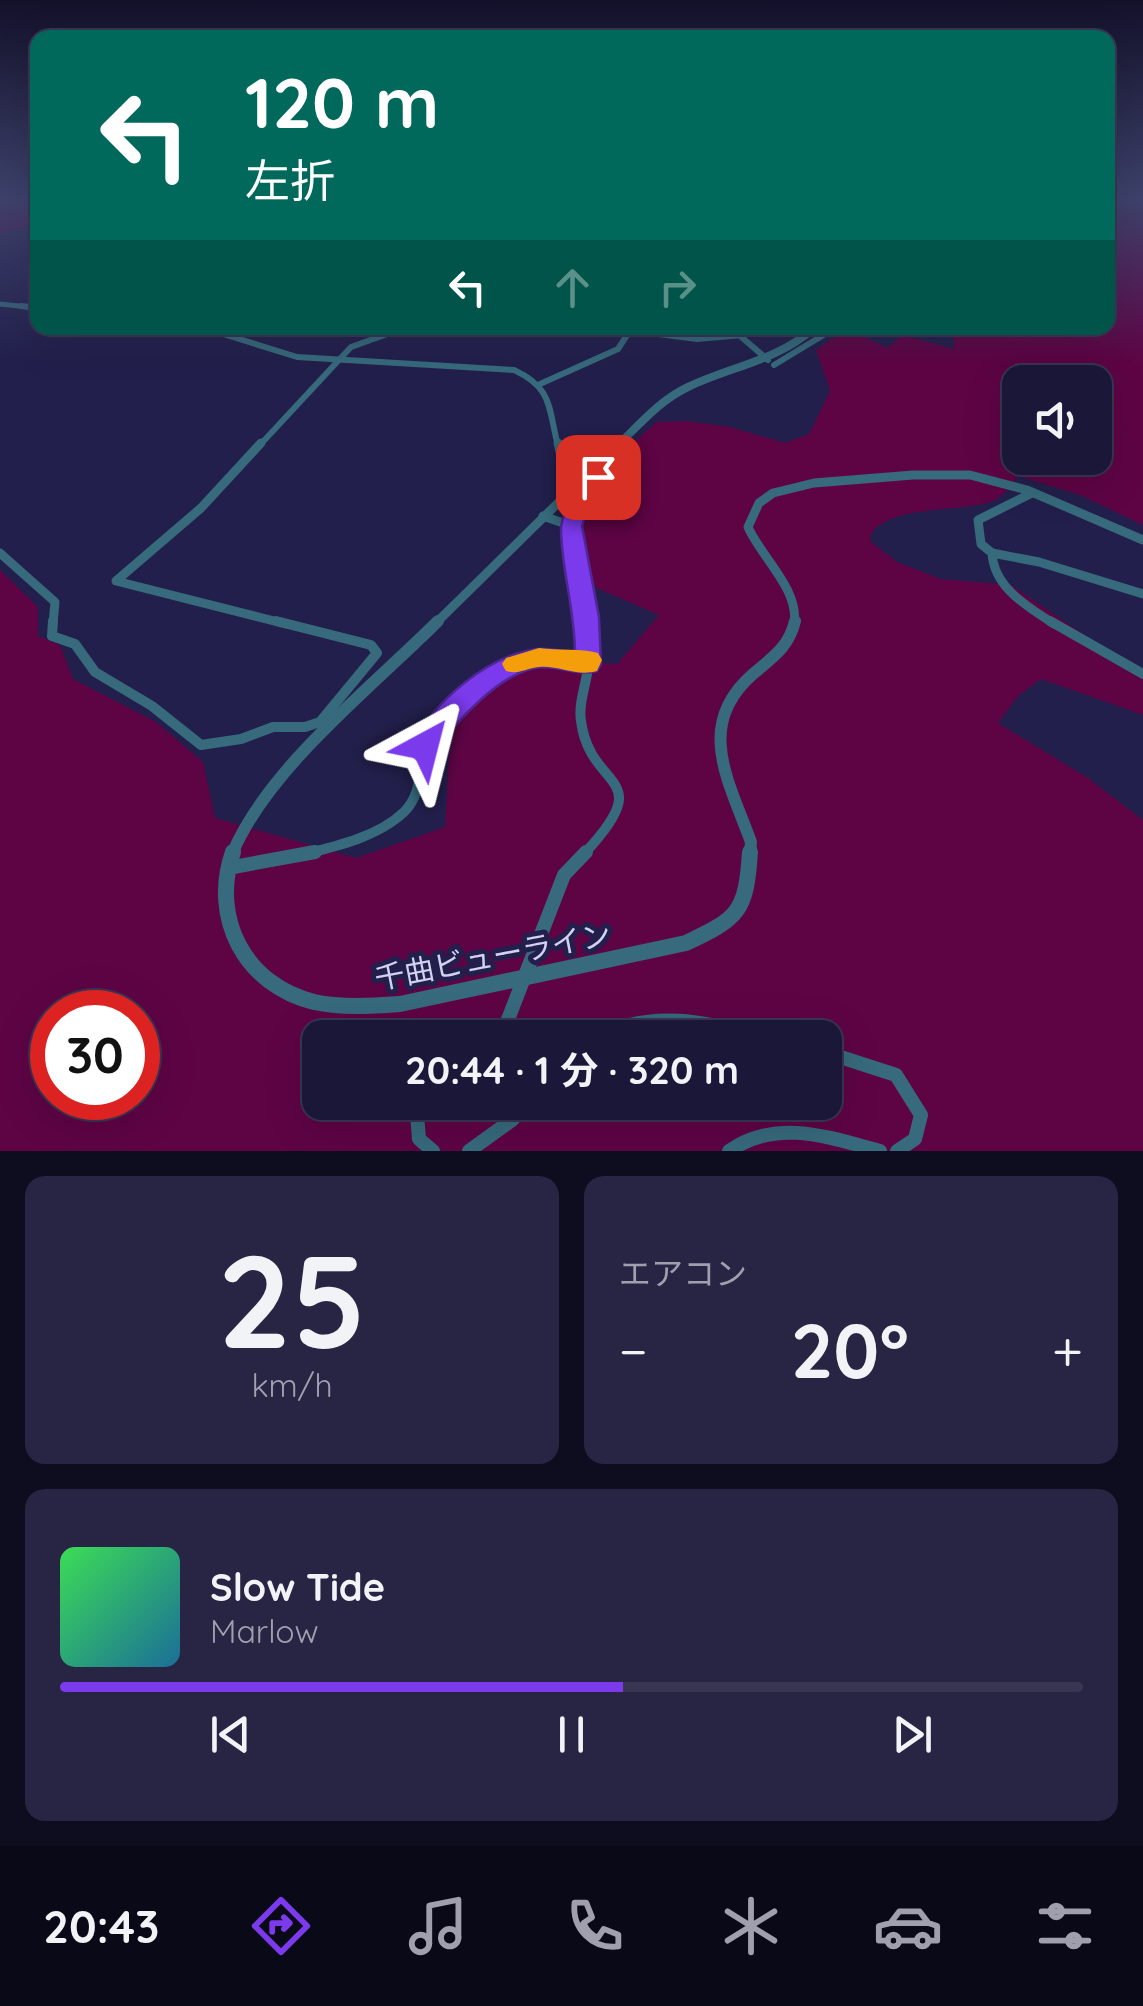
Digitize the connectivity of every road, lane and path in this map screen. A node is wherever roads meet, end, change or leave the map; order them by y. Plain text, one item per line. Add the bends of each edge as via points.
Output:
1 (0, 304) edge
2 (30, 307) edge
3 (226, 335) edge
4 (384, 335) edge
5 (627, 335) edge
6 (671, 335) edge
7 (742, 335) joint
8 (807, 335) edge
9 (822, 335) edge
10 (338, 361) junction
11 (771, 362) junction
12 (540, 384) junction
13 (587, 474) junction
14 (1032, 493) junction
15 (542, 516) junction
16 (572, 526) junction
17 (1143, 540) edge
18 (0, 553) edge
19 (992, 553) junction
20 (1143, 594) edge
21 (588, 664) junction
22 (1143, 674) edge
23 (227, 868) junction
24 (526, 978) junction
25 (508, 1020) edge
26 (637, 1020) edge
27 (682, 1020) edge
28 (842, 1058) edge
29 (417, 1120) edge
30 (512, 1120) edge
31 (433, 1151) edge
32 (469, 1151) edge
33 (728, 1151) edge
34 (880, 1151) edge
35 (897, 1151) edge

1 - 2 street
3 - 10 street via 297,357
4 - 10 street via 355,345
5 - 12 street via 618,349
6 - 7 street
7 - 11 street
8 - 11 street, 千曲ビューライン
9 - 11 street
10 - 12 street via 503,369
10 - 18 street via 201,508 116,580 376,649 320,722 200,745 146,702 90,671 74,644 52,636 55,602
11 - 13 street, 千曲ビューライン via 681,390
12 - 13 street via 562,464
13 - 15 street, 千曲ビューライン
13 - 16 street via 599,478
14 - 17 street, 千曲ビューライン
14 - 19 street via 978,520 980,542
14 - 24 street, 千曲ビューライン via 954,474 804,486 774,492 754,506 748,516 751,539 794,600 796,617 790,642 739,686 718,726 722,761 751,842 740,906 718,930 686,942
15 - 16 street
15 - 23 street, 千曲ビューライン via 268,792 238,837
16 - 21 street
19 - 20 street
19 - 22 street via 993,572 1012,595
21 - 23 street via 526,659 443,717 425,746 420,789 397,819 304,855
21 - 24 street via 582,734 619,792 620,806 564,875
23 - 24 street, 千曲ビューライン via 224,910 238,948 260,976 292,995 358,1008
24 - 25 street
26 - 27 street
28 - 35 street via 896,1075 918,1105 916,1140
29 - 31 street via 419,1139
30 - 32 street
33 - 34 street via 763,1134 807,1132

